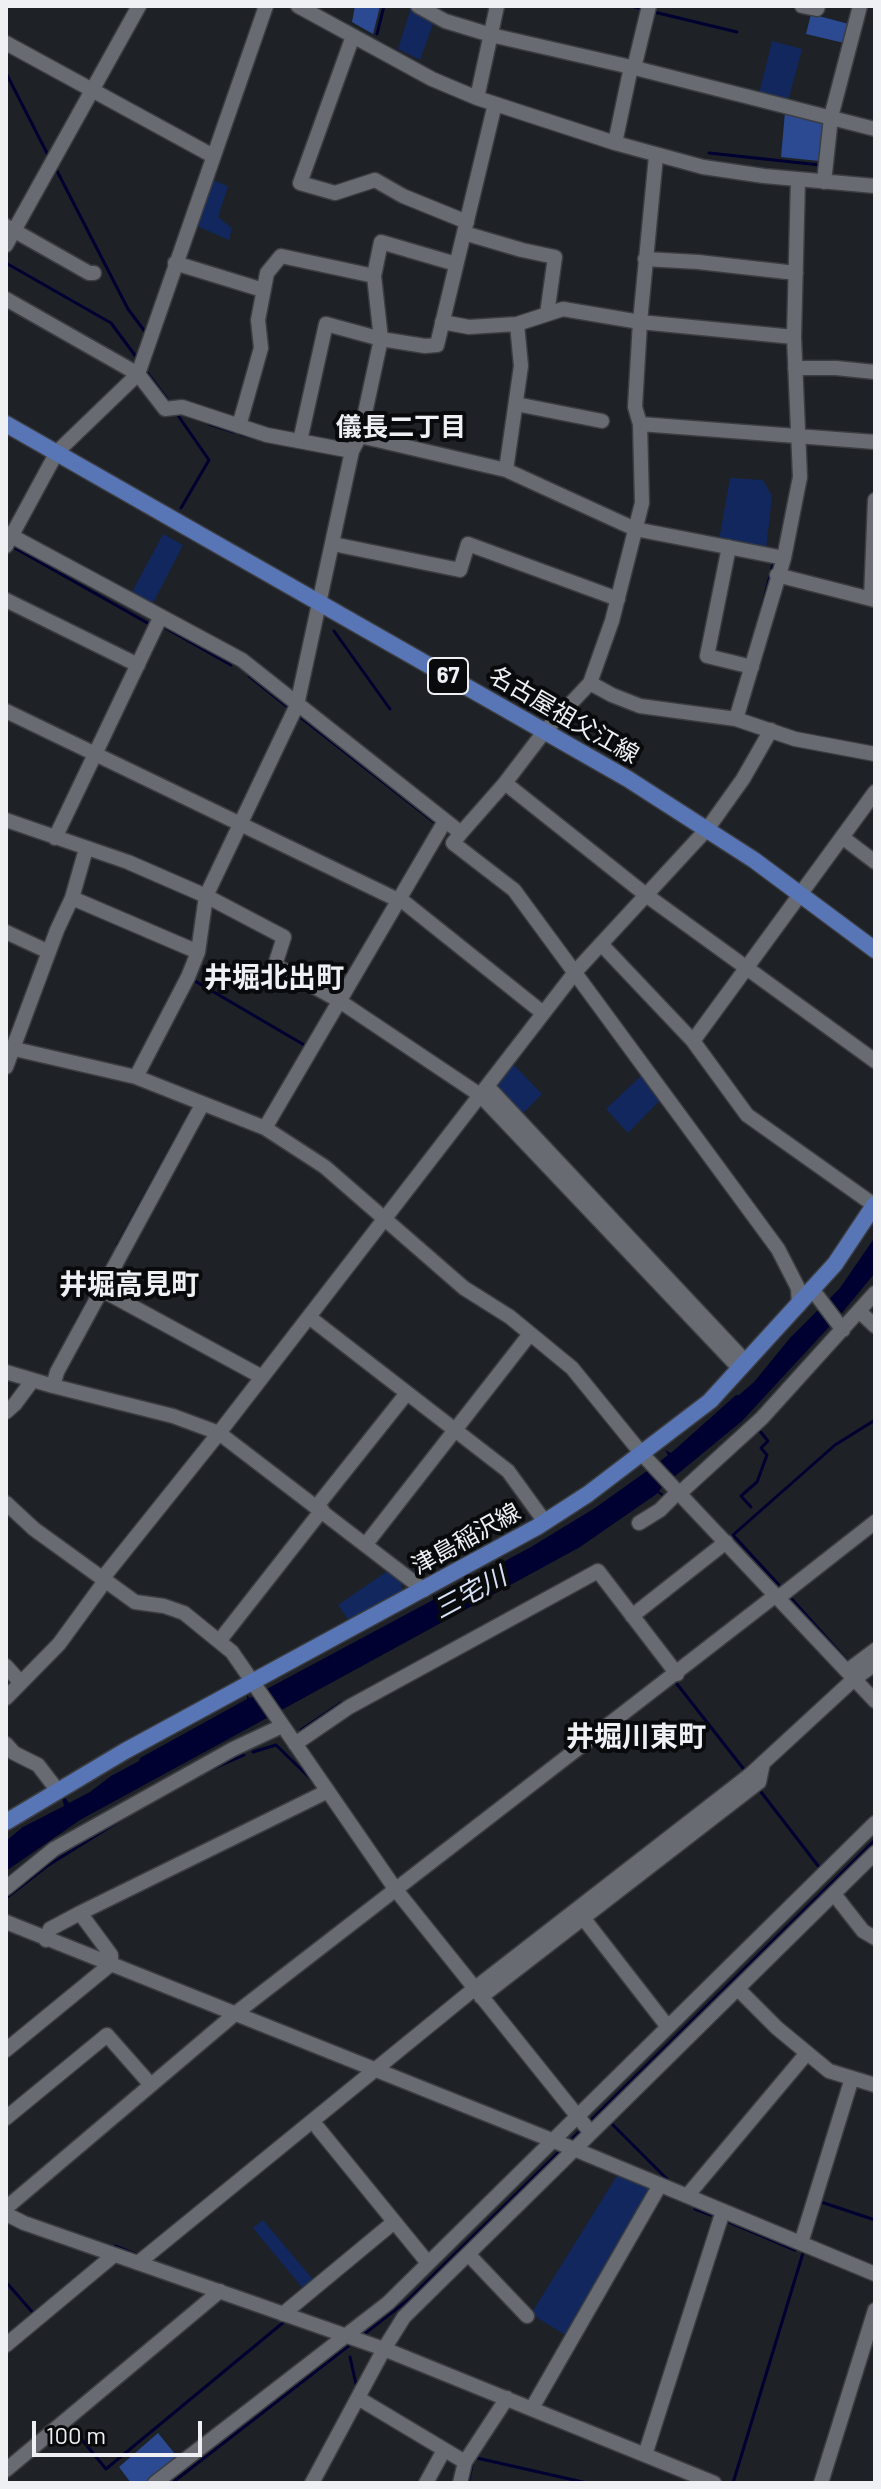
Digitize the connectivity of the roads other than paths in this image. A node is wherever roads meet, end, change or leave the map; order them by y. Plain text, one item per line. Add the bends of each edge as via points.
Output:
1 (139, 6) edge
2 (266, 6) edge
3 (298, 6) edge
4 (418, 6) edge
5 (497, 6) edge
6 (649, 6) edge
7 (802, 6) edge
8 (818, 6) edge
9 (860, 6) edge
10 (491, 35) junction
11 (353, 36) junction
12 (6, 43) edge
13 (633, 67) junction
14 (92, 90) junction
15 (477, 98) junction
16 (495, 104) junction
17 (831, 117) junction
18 (875, 129) edge
19 (615, 143) junction
20 (213, 156) junction
21 (656, 156) junction
22 (798, 179) junction
23 (824, 182) junction
24 (875, 186) edge
25 (10, 228) edge
26 (466, 228) junction
27 (6, 245) edge
28 (645, 259) junction
29 (175, 263) junction
30 (456, 264) junction
31 (94, 273) dead end
32 (796, 273) junction
33 (374, 276) junction
34 (263, 290) junction
35 (6, 299) edge
36 (547, 314) junction
37 (442, 322) junction
38 (640, 322) junction
39 (517, 324) junction
40 (794, 337) junction
41 (381, 339) junction
42 (795, 368) junction
43 (875, 372) edge
44 (138, 374) junction
45 (516, 404) junction
46 (602, 421) dead end
47 (6, 424) edge
48 (640, 424) junction
49 (239, 426) junction
50 (360, 436) junction
51 (798, 436) junction
52 (300, 441) junction
53 (875, 442) edge
54 (352, 451) junction
55 (57, 452) junction
56 (506, 470) junction
57 (875, 500) edge
58 (635, 529) junction
59 (8, 538) edge
60 (333, 544) junction
61 (729, 547) junction
62 (784, 558) junction
63 (777, 575) junction
64 (618, 599) junction
65 (6, 600) edge
66 (873, 600) edge
67 (320, 602) junction
68 (160, 618) junction
69 (138, 665) junction
70 (752, 667) junction
71 (590, 683) junction
72 (297, 705) junction
73 (6, 711) edge
74 (736, 719) junction
75 (771, 730) junction
76 (544, 732) junction
77 (95, 754) junction
78 (875, 754) edge
79 (505, 783) junction
80 (875, 792) edge
81 (6, 820) edge
82 (445, 821) junction
83 (240, 824) junction
84 (708, 828) junction
85 (461, 833) junction
86 (842, 837) junction
87 (55, 838) junction
88 (86, 849) junction
89 (875, 862) edge
90 (800, 892) junction
91 (646, 895) junction
92 (206, 896) junction
93 (72, 898) junction
94 (398, 899) junction
95 (6, 932) edge
96 (602, 945) junction
97 (875, 950) edge
98 (49, 952) junction
99 (198, 952) junction
100 (745, 967) junction
101 (576, 971) junction
102 (338, 1000) junction
103 (543, 1013) junction
104 (693, 1041) junction
105 (9, 1048) edge
106 (875, 1061) edge
107 (6, 1067) edge
108 (136, 1077) junction
109 (483, 1090) junction
110 (202, 1105) junction
111 (265, 1128) junction
112 (875, 1205) edge
113 (384, 1220) junction
114 (102, 1290) junction
115 (814, 1290) junction
116 (875, 1293) edge
117 (799, 1305) junction
118 (860, 1312) junction
119 (309, 1317) junction
120 (875, 1326) edge
121 (841, 1328) junction
122 (530, 1334) junction
123 (743, 1366) junction
124 (6, 1372) edge
125 (262, 1377) junction
126 (32, 1381) junction
127 (53, 1386) junction
128 (407, 1393) junction
129 (6, 1412) edge
130 (455, 1430) junction
131 (219, 1433) junction
132 (642, 1454) junction
133 (679, 1492) junction
134 (6, 1503) edge
135 (319, 1508) junction
136 (545, 1522) junction
137 (875, 1522) edge
138 (639, 1523) dead end
139 (726, 1542) junction
140 (366, 1544) junction
141 (103, 1580) junction
142 (424, 1590) junction
143 (777, 1597) junction
144 (632, 1616) junction
145 (220, 1640) junction
146 (875, 1650) edge
147 (875, 1664) edge
148 (6, 1666) edge
149 (677, 1674) junction
150 (851, 1675) junction
151 (21, 1683) junction
152 (254, 1685) junction
153 (6, 1698) edge
154 (875, 1701) edge
155 (280, 1723) junction
156 (6, 1744) edge
157 (295, 1744) junction
158 (58, 1791) junction
159 (328, 1791) junction
160 (6, 1822) edge
161 (875, 1823) edge
162 (875, 1853) edge
163 (619, 1884) junction
164 (6, 1888) edge
165 (396, 1890) junction
166 (834, 1894) junction
167 (80, 1913) junction
168 (584, 1919) junction
169 (6, 1922) edge
170 (875, 1938) edge
171 (46, 1940) junction
172 (111, 1964) junction
173 (738, 1989) junction
174 (478, 1993) junction
175 (236, 2013) junction
176 (668, 2027) junction
177 (6, 2050) edge
178 (807, 2053) junction
179 (379, 2071) junction
180 (852, 2078) junction
181 (151, 2085) junction
182 (875, 2085) edge
183 (6, 2118) edge
184 (584, 2125) junction
185 (318, 2128) junction
186 (564, 2146) junction
187 (260, 2170) junction
188 (660, 2185) junction
189 (687, 2196) junction
190 (6, 2211) edge
191 (723, 2211) junction
192 (394, 2222) junction
193 (801, 2243) junction
194 (468, 2254) junction
195 (114, 2255) junction
196 (428, 2263) junction
197 (143, 2265) junction
198 (875, 2274) edge
199 (220, 2291) junction
200 (875, 2310) edge
201 (283, 2314) junction
202 (527, 2316) dead end
203 (354, 2338) junction
204 (6, 2345) edge
205 (384, 2349) junction
206 (358, 2398) junction
207 (507, 2398) junction
208 (532, 2408) junction
209 (444, 2450) junction
210 (645, 2455) junction
211 (465, 2462) junction
212 (6, 2472) edge
213 (13, 2483) edge
214 (155, 2483) edge
215 (312, 2483) edge
216 (426, 2483) edge
217 (460, 2483) edge
218 (714, 2483) edge
219 (821, 2483) edge

1 - 14 street
2 - 20 street
3 - 11 street
4 - 10 street
5 - 10 street
6 - 13 street
7 - 8 street
9 - 17 street
10 - 13 street
10 - 15 street
11 - 15 street
11 - 26 street via 300,183 335,193 375,180
12 - 14 street
13 - 17 street
13 - 19 street
14 - 20 street
14 - 25 street
15 - 16 street
16 - 19 street
16 - 26 street
17 - 18 street
17 - 23 street
19 - 21 street
20 - 29 street
21 - 22 street
21 - 28 street
22 - 23 street
22 - 32 street
23 - 24 street
25 - 27 street
25 - 31 street
26 - 30 street
26 - 36 street via 555,257
28 - 32 street
28 - 38 street
29 - 34 street
29 - 44 street
30 - 33 street via 381,242
30 - 37 street
32 - 40 street
33 - 34 street via 281,256 267,273
33 - 41 street
34 - 49 street via 261,348
35 - 44 street
36 - 38 street via 563,309
36 - 39 street
37 - 39 street via 469,327
37 - 41 street via 437,345
38 - 40 street
38 - 48 street via 635,407
39 - 45 street via 521,366
40 - 42 street
41 - 50 street
41 - 52 street via 326,324
42 - 43 street
42 - 51 street
44 - 49 street via 165,409 182,407
44 - 55 street
45 - 46 street
45 - 56 street
47 - 55 main road, 名古屋祖父江線 / 67
48 - 51 street
48 - 58 street via 642,503
49 - 52 street
50 - 54 street
50 - 56 street
51 - 53 street
51 - 62 street via 800,477
52 - 54 street
54 - 60 street
55 - 59 street
55 - 67 main road, 名古屋祖父江線 / 67
56 - 58 street
57 - 66 street
58 - 61 street
58 - 64 street
59 - 68 street
60 - 64 street via 460,570 468,544
60 - 67 street
61 - 62 street
61 - 70 street via 707,656
62 - 63 street
63 - 66 street
63 - 70 street
64 - 71 street
65 - 69 street
67 - 72 street
67 - 76 main road, 名古屋祖父江線 / 67
68 - 69 street
68 - 72 street via 242,660
69 - 77 street
70 - 74 street
71 - 74 street via 640,706
71 - 76 street
72 - 82 street
72 - 83 street
73 - 77 street
74 - 75 street
75 - 78 street
75 - 84 street
76 - 79 street
76 - 84 main road, 名古屋祖父江線 / 67
77 - 83 street
77 - 87 street
79 - 85 street
79 - 91 street
80 - 86 street
81 - 87 street
82 - 85 street
82 - 94 street
83 - 92 street
83 - 94 street
84 - 90 main road, 名古屋祖父江線 / 67
84 - 91 street
85 - 101 street via 453,843 514,890
86 - 89 street
86 - 90 street
87 - 88 street
88 - 92 street
88 - 93 street
90 - 97 main road, 名古屋祖父江線 / 67
90 - 100 street
91 - 96 street
91 - 100 street
92 - 99 street
92 - 102 street via 284,937 275,965
93 - 98 street
93 - 99 street
94 - 102 street
94 - 103 street
95 - 98 street
96 - 101 street
96 - 104 street
98 - 105 street
99 - 108 street
100 - 104 street
100 - 106 street
101 - 103 street
101 - 117 street via 778,1249 798,1288
102 - 109 street
102 - 111 street
103 - 109 street
104 - 112 street via 747,1115
105 - 107 street
105 - 108 street
108 - 110 street
109 - 113 street
109 - 123 street
110 - 111 street
110 - 114 street
111 - 113 street via 325,1167
112 - 115 main road, 津島稲沢線
113 - 119 street
113 - 122 street via 464,1288
114 - 125 street
114 - 127 street
115 - 117 main road, 津島稲沢線
115 - 121 street
116 - 118 street
117 - 123 main road, 津島稲沢線
118 - 120 street
118 - 121 street
119 - 125 street
119 - 128 street
121 - 133 street via 762,1418
122 - 130 street
122 - 132 street via 572,1368
123 - 132 main road, 津島稲沢線 via 710,1401
124 - 126 street
125 - 131 street
126 - 127 street
126 - 129 street
127 - 131 street
128 - 130 street
128 - 135 street
130 - 136 street via 508,1471
130 - 140 street
131 - 135 street
131 - 141 street
132 - 133 street
132 - 136 main road, 津島稲沢線
133 - 138 street
133 - 139 street
134 - 141 street
135 - 140 street
135 - 145 street
136 - 142 main road, 津島稲沢線
137 - 143 street
139 - 143 street
139 - 144 street
140 - 142 street
141 - 145 street via 135,1602 184,1613
141 - 151 street via 59,1644
142 - 152 main road, 津島稲沢線
143 - 149 street
143 - 150 street
144 - 149 street
144 - 157 street via 598,1571 349,1707
145 - 152 street
146 - 150 street
147 - 150 street
148 - 151 street
149 - 165 street
150 - 154 street
150 - 163 street via 763,1763
151 - 153 street
152 - 155 street
152 - 158 main road, 津島稲沢線
155 - 157 street
155 - 164 street via 54,1849
156 - 158 street via 38,1765
157 - 159 street
158 - 160 main road, 津島稲沢線
159 - 165 street
159 - 167 street
161 - 176 street
162 - 166 street
163 - 168 street
163 - 174 street
165 - 174 street
165 - 175 street
166 - 170 street via 863,1931
166 - 173 street
167 - 171 street via 50,1929
167 - 172 street via 111,1955
168 - 174 street
168 - 176 street
169 - 171 street
171 - 172 street
172 - 175 street
172 - 177 street
173 - 178 street
173 - 184 street
174 - 179 street
174 - 184 street
175 - 179 street
175 - 181 street
176 - 184 street
178 - 180 street via 829,2071
178 - 189 street
179 - 185 street
179 - 186 street
179 - 187 street
180 - 182 street
180 - 193 street
181 - 183 street via 107,2035
181 - 190 street
184 - 186 street
184 - 186 street
185 - 187 street
185 - 192 street
186 - 188 street
186 - 194 street
186 - 196 street
187 - 197 street
188 - 189 street
188 - 208 street
189 - 191 street
190 - 195 street
191 - 193 street
191 - 210 street
192 - 196 street
192 - 201 street
193 - 198 street
194 - 202 street
194 - 205 street via 404,2317
195 - 197 street
195 - 204 street
196 - 203 street
197 - 199 street
199 - 201 street
199 - 212 street
200 - 219 street
201 - 203 street
203 - 205 street
203 - 214 street
205 - 206 street
205 - 207 street
206 - 209 street
206 - 215 street
207 - 208 street
207 - 211 street
208 - 210 street
209 - 211 street
209 - 216 street
210 - 218 street
211 - 217 street
212 - 213 street

